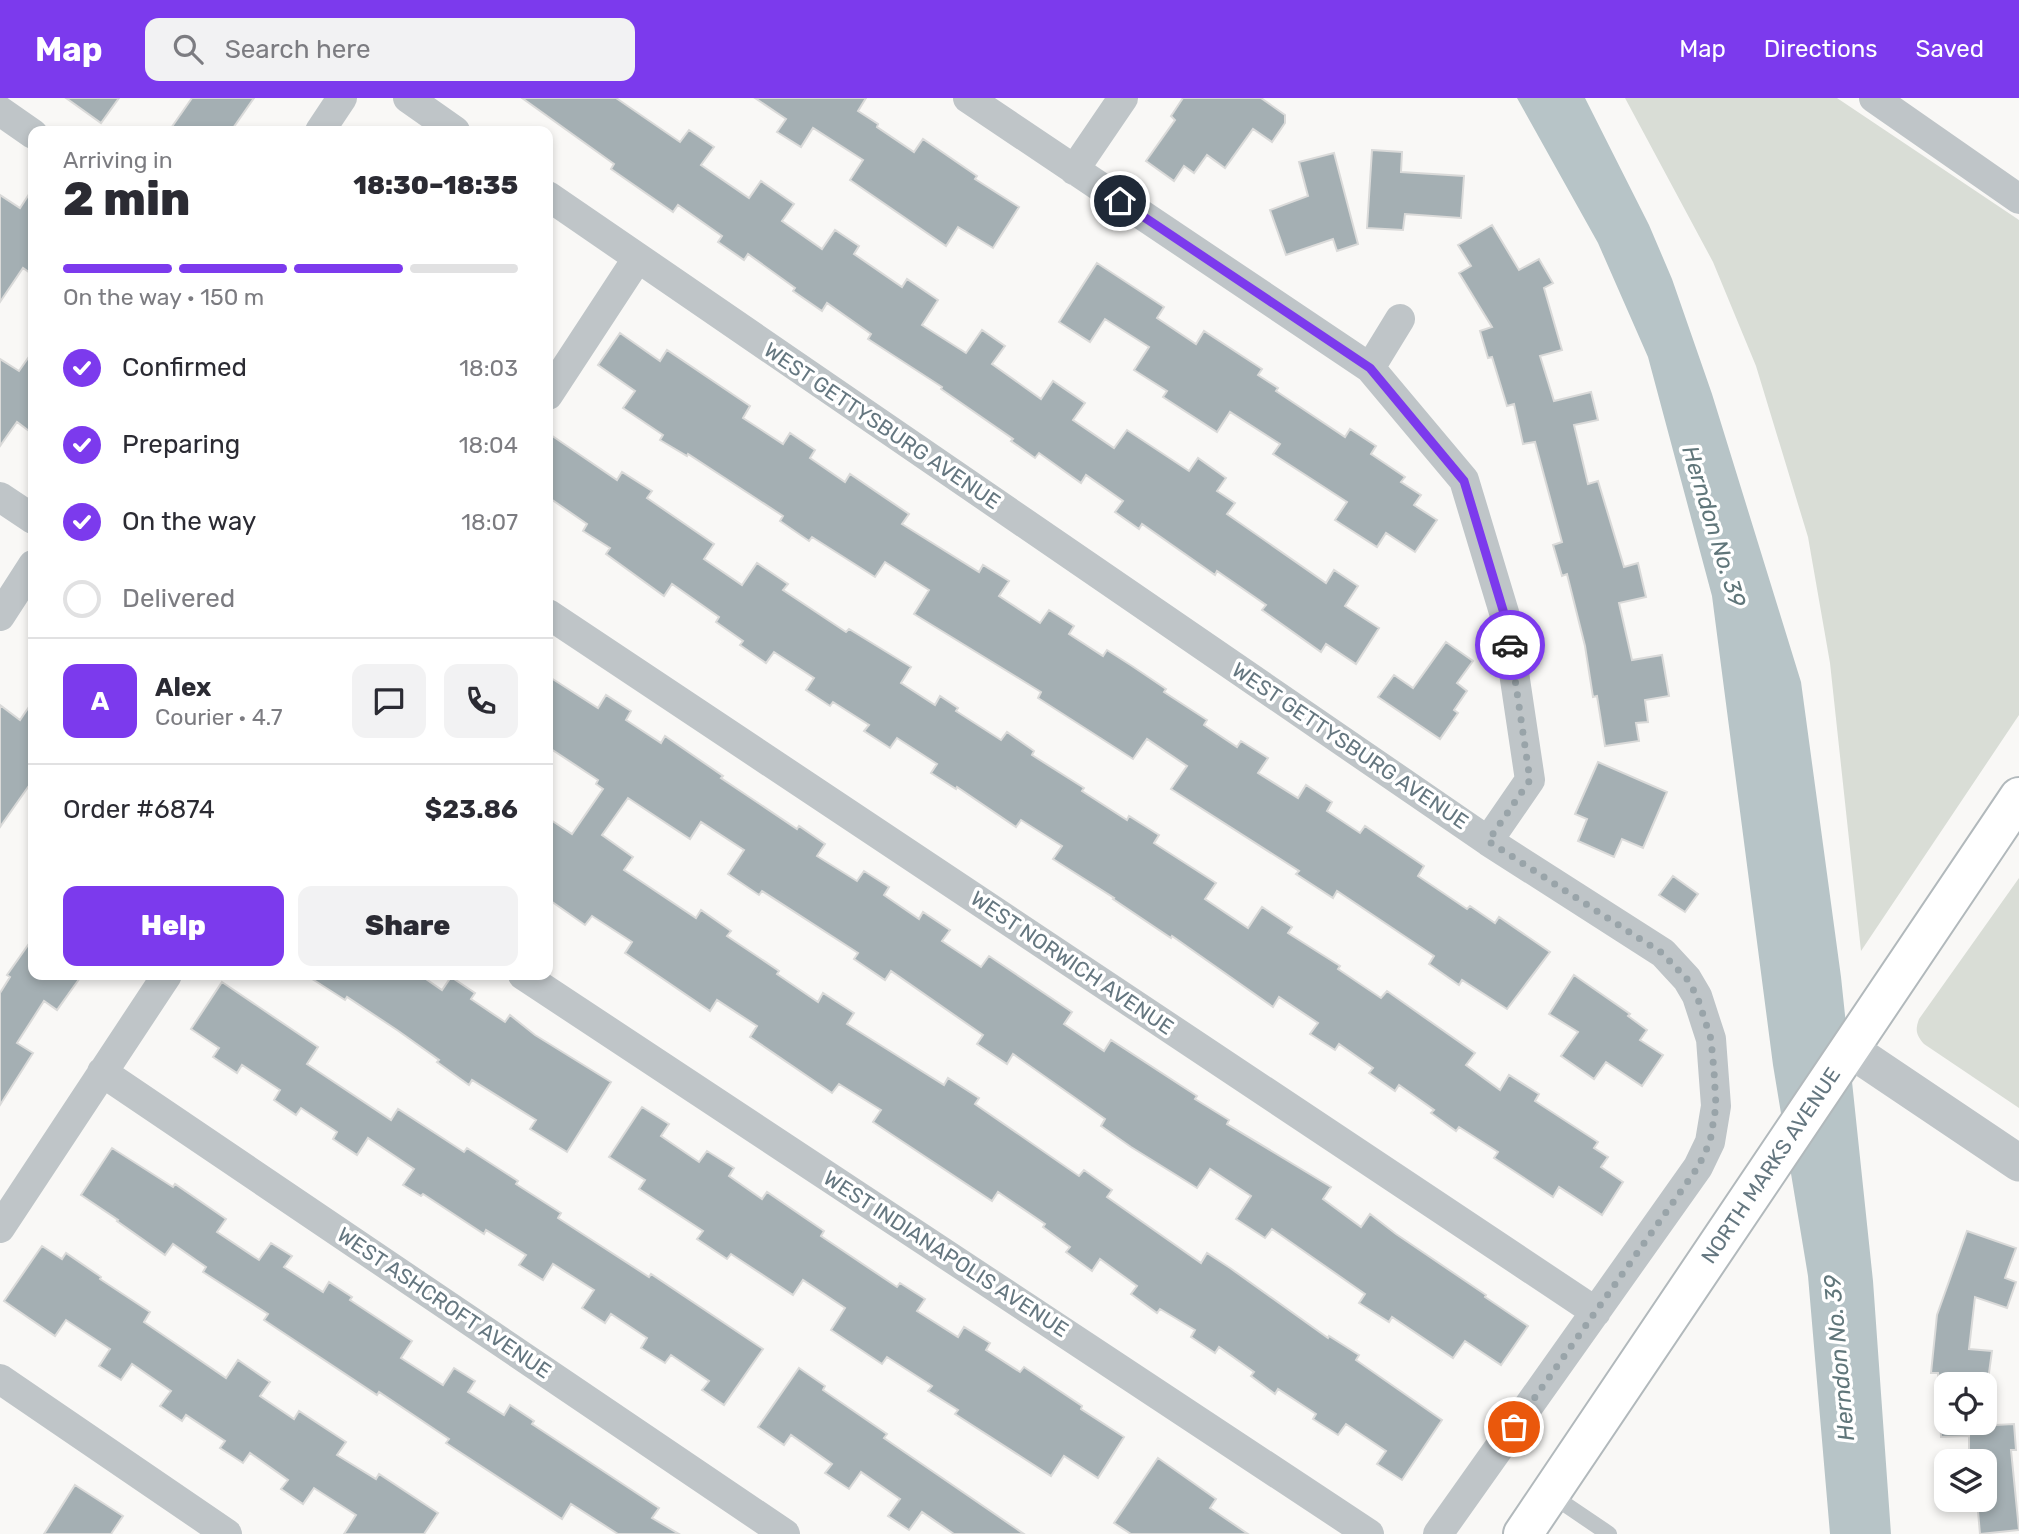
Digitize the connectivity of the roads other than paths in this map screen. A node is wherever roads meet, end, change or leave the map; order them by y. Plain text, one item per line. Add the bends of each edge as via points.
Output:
1 (342, 98) edge
2 (408, 98) edge
3 (968, 98) edge
4 (1123, 98) edge
5 (1874, 98) edge
6 (0, 111) edge
7 (323, 126) edge
8 (448, 126) edge
9 (28, 131) edge
10 (1074, 170) junction
11 (2019, 198) edge
12 (553, 200) edge
13 (637, 259) junction
14 (1400, 319) dead end
15 (1370, 368) junction
16 (553, 387) edge
17 (0, 497) edge
18 (28, 516) edge
19 (28, 573) edge
20 (0, 616) edge
21 (553, 617) edge
22 (2019, 797) edge
23 (1488, 841) junction
24 (164, 980) edge
25 (531, 980) edge
26 (1851, 1050) junction
27 (102, 1072) junction
28 (2019, 1163) edge
29 (0, 1228) edge
30 (1596, 1312) junction
31 (0, 1380) edge
32 (1550, 1494) junction
33 (227, 1534) edge
34 (785, 1534) edge
35 (1369, 1534) edge
36 (1438, 1534) edge
37 (1523, 1534) edge
38 (1609, 1534) edge

1 - 7 street
2 - 8 street
3 - 10 street
4 - 10 street
5 - 11 street
6 - 9 street
10 - 15 street
12 - 13 street, WEST GETTYSBURG AVENUE
13 - 16 street
13 - 23 street, WEST GETTYSBURG AVENUE
14 - 15 street
15 - 23 street via 1464,481 1506,620 1530,780
17 - 18 street
19 - 20 street
21 - 30 street, WEST NORWICH AVENUE
22 - 26 main road, NORTH MARKS AVENUE
23 - 30 street, WEST GETTYSBURG AVENUE via 1662,953 1697,996 1711,1039 1716,1106 1710,1142 1698,1167
24 - 27 street
25 - 35 street, WEST INDIANAPOLIS AVENUE
26 - 28 street
26 - 32 main road, NORTH MARKS AVENUE
27 - 29 street
27 - 34 street, WEST ASHCROFT AVENUE
30 - 36 street, WEST GETTYSBURG AVENUE
31 - 33 street
32 - 37 main road, NORTH MARKS AVENUE
32 - 38 lane

